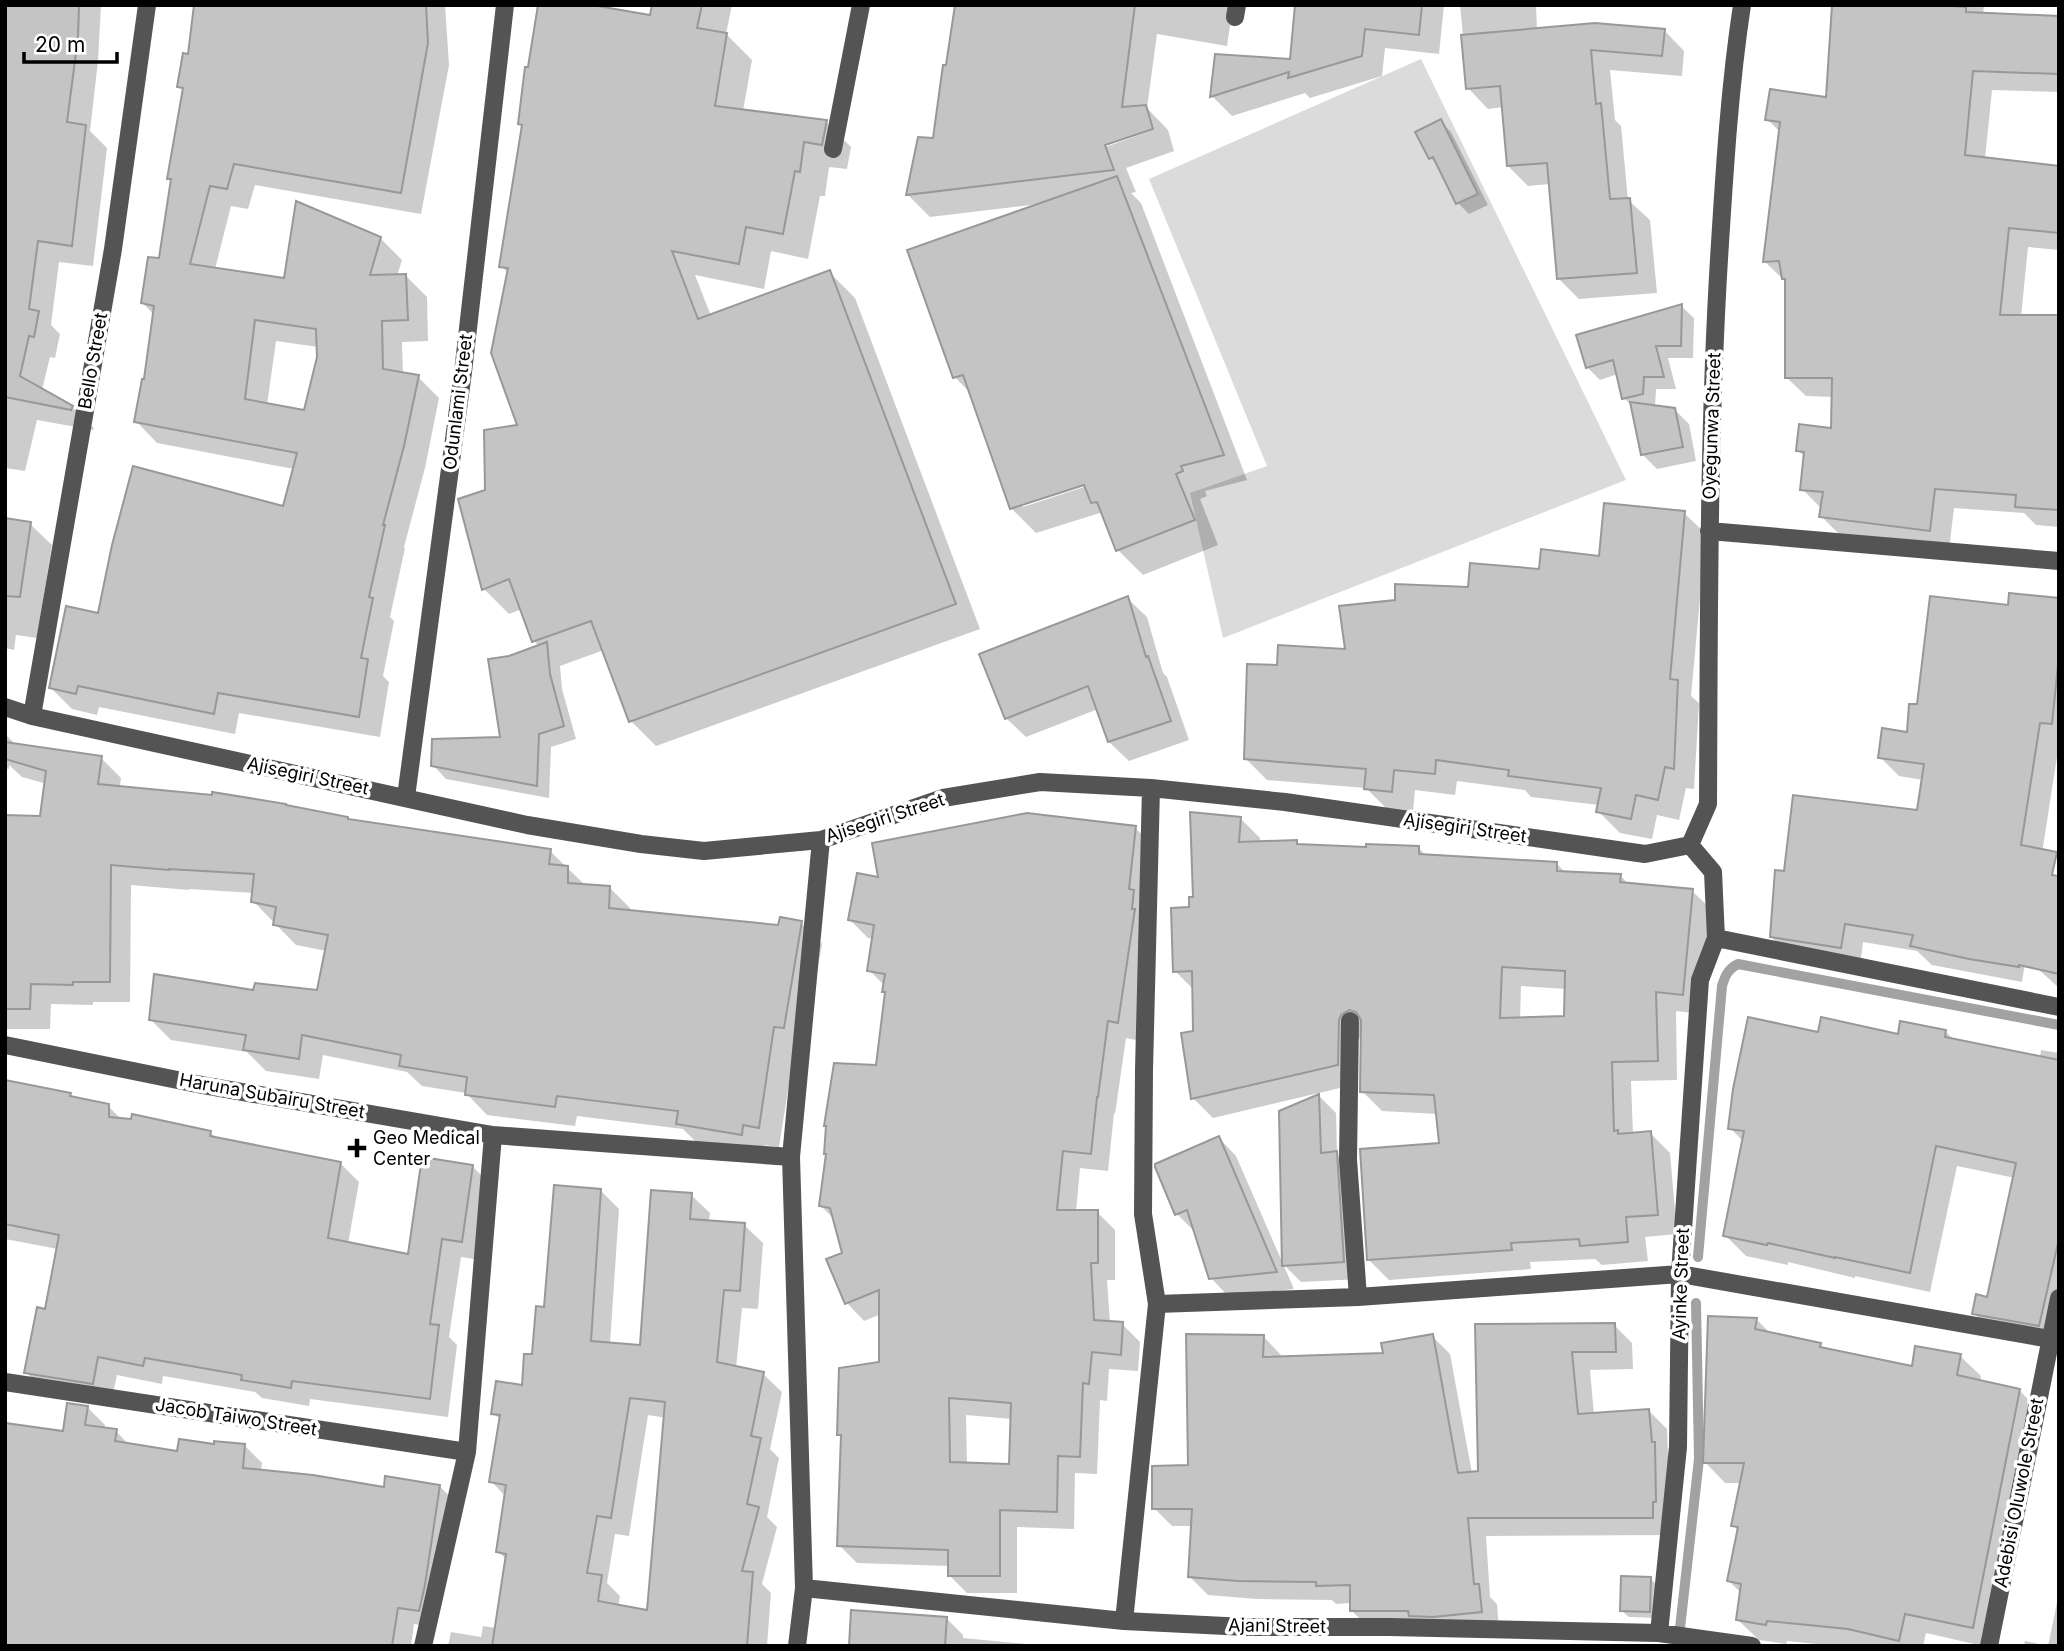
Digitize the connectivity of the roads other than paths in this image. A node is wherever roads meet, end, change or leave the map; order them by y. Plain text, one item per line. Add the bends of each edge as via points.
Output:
1 (147, 5) edge
2 (505, 5) edge
3 (861, 5) edge
4 (1742, 5) edge
5 (833, 149) dead end
6 (1709, 531) junction
7 (2059, 561) edge
8 (5, 707) edge
9 (32, 716) junction
10 (1151, 788) junction
11 (406, 797) junction
12 (821, 840) junction
13 (1690, 845) junction
14 (1716, 937) junction
15 (2059, 1007) edge
16 (1350, 1021) dead end
17 (5, 1045) edge
18 (493, 1135) junction
19 (791, 1157) junction
20 (1680, 1274) junction
21 (1358, 1297) junction
22 (2059, 1298) edge
23 (1157, 1304) junction
24 (2050, 1339) junction
25 (5, 1382) edge
26 (467, 1452) junction
27 (804, 1588) junction
28 (1124, 1621) junction
29 (1663, 1633) junction
30 (1728, 1644) edge
31 (423, 1646) edge
32 (797, 1646) edge
33 (1752, 1646) edge
34 (1989, 1646) edge

1 - 9 street, Bello Street via 113,249
2 - 11 street, Odunlami Street via 463,372
3 - 5 street
4 - 6 street, Oyegunwa Street via 1732,67 1717,288
6 - 7 street
6 - 13 street, Oyegunwa Street via 1708,804
8 - 9 street, Ajisegiri Street
9 - 11 street, Ajisegiri Street
10 - 12 street, Ajisegiri Street via 1040,782 943,798
10 - 13 street, Ajisegiri Street via 1285,802 1645,855
10 - 23 street via 1143,1213
11 - 12 street, Ajisegiri Street via 527,825 704,851
12 - 19 street
13 - 14 street via 1713,872
14 - 15 street
14 - 20 street, Ayinke Street via 1700,980
16 - 21 street via 1348,1160
17 - 18 street, Haruna Subairu Street via 202,1085
18 - 19 street, Haruna Subairu Street
18 - 26 street
19 - 27 street
20 - 21 street
20 - 24 street
20 - 29 street, Ayinke Street via 1678,1447
21 - 23 street
22 - 24 street, Adebisi Oluwole Street
23 - 28 street
24 - 34 street, Adebisi Oluwole Street
25 - 26 street, Jacob Taiwo Street
26 - 31 street
27 - 28 street, Ajani Street
27 - 32 street
28 - 29 street, Ajani Street
29 - 30 street, Ajani Street
30 - 33 street, Ajani Street

